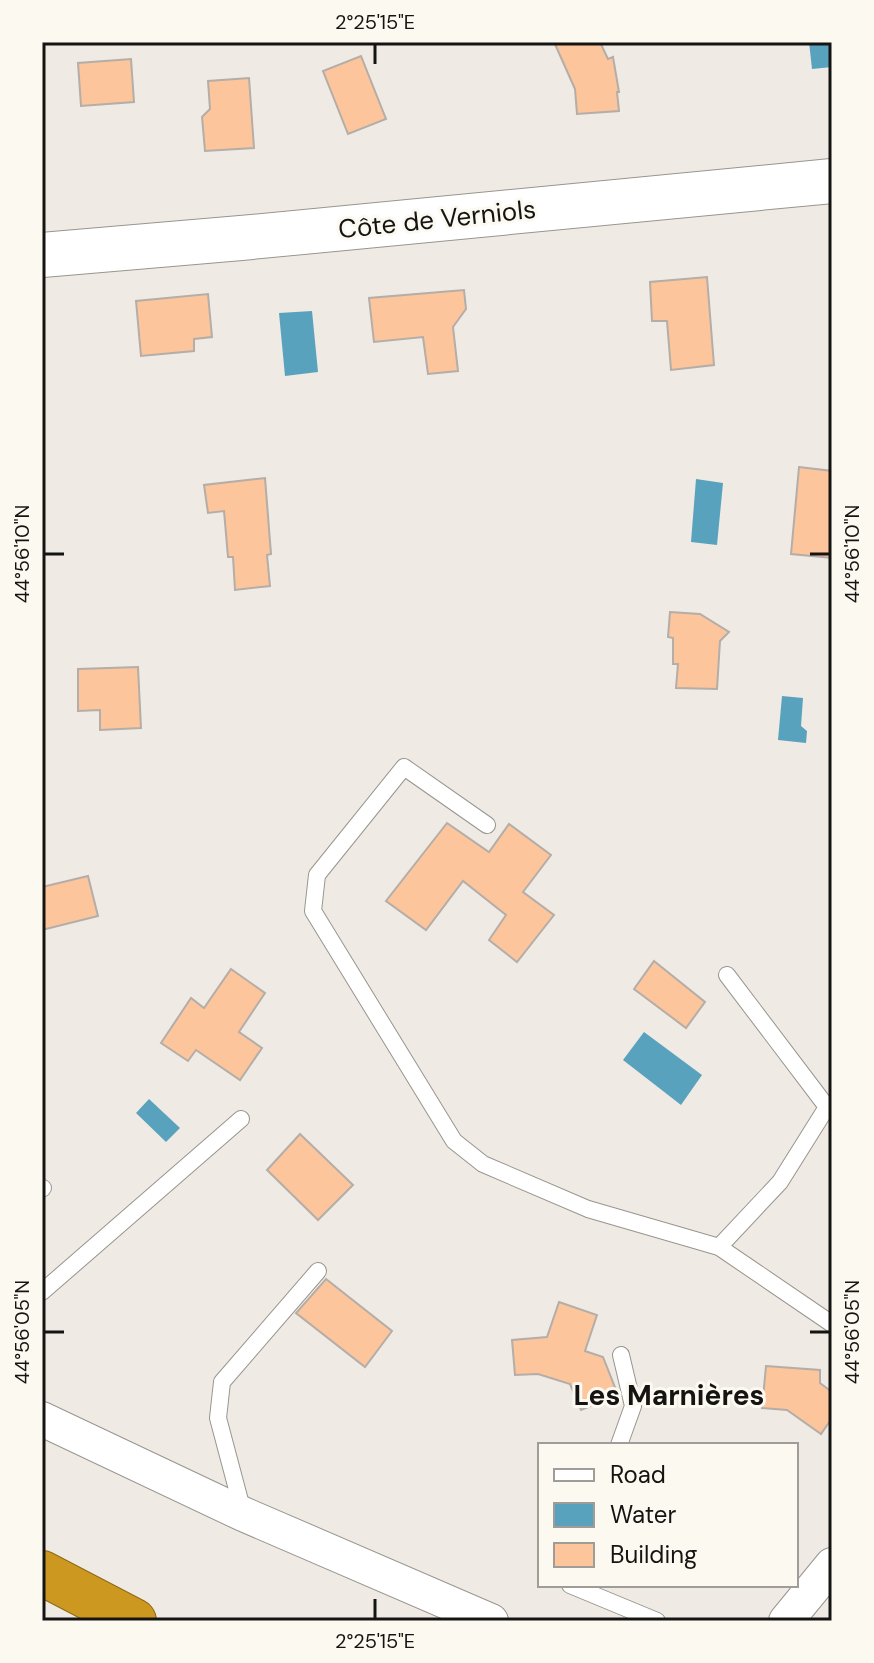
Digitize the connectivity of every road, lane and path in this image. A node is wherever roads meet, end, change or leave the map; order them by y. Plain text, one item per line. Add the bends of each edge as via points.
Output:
1 (832, 181) edge
2 (42, 255) edge
3 (487, 825) dead end
4 (727, 975) dead end
5 (829, 1106) edge
6 (241, 1119) dead end
7 (719, 1247) junction
8 (318, 1271) dead end
9 (42, 1292) edge
10 (832, 1324) edge
11 (621, 1355) dead end
12 (42, 1419) edge
13 (620, 1443) edge
14 (243, 1514) junction
15 (832, 1565) edge
16 (42, 1573) edge
17 (575, 1587) edge
18 (42, 1588) edge
19 (119, 1621) edge
20 (134, 1621) edge
21 (491, 1621) edge
22 (657, 1621) edge
23 (786, 1621) edge

1 - 2 street, Côte de Verniols
3 - 7 lane via 404,767 317,875 313,911 454,1141 483,1164 588,1209
4 - 5 lane
5 - 7 lane via 780,1182
6 - 9 lane
7 - 10 lane
8 - 14 lane via 222,1382 218,1418
11 - 13 lane via 633,1406
12 - 14 street
14 - 21 street
15 - 23 street
16 - 20 highway
17 - 22 lane
18 - 19 highway

